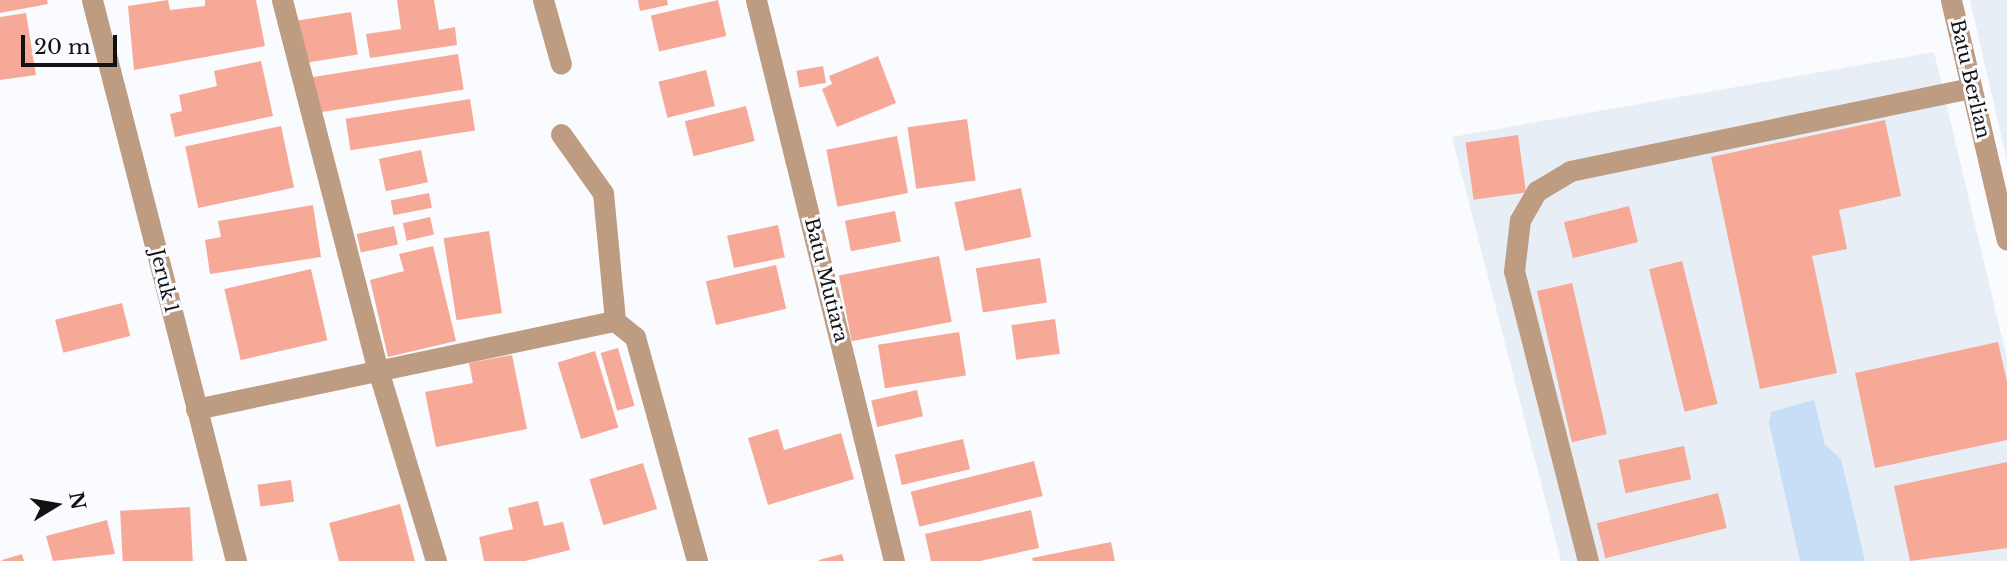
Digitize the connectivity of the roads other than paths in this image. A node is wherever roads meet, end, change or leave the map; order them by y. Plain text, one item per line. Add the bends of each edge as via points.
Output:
1 (92, 0) edge
2 (282, 0) edge
3 (543, 0) edge
4 (757, 0) edge
5 (1951, 0) edge
6 (561, 64) dead end
7 (1970, 88) junction
8 (561, 134) dead end
9 (1998, 161) edge
10 (2007, 240) edge
11 (615, 321) junction
12 (378, 370) junction
13 (196, 409) junction
14 (236, 561) edge
15 (436, 561) edge
16 (697, 561) edge
17 (894, 561) edge
18 (1588, 561) edge

1 - 13 street, Jeruk 1
2 - 12 street
3 - 6 street
4 - 17 street, Batu Mutiara
5 - 7 street, Batu Berlian
7 - 9 street, Batu Berlian
7 - 18 street via 1570,172 1537,191 1520,220 1514,271
8 - 11 street via 603,193
9 - 10 street, Batu Berlian
11 - 12 street
11 - 16 street via 635,337
12 - 13 street
12 - 15 street
13 - 14 street, Jeruk 1

